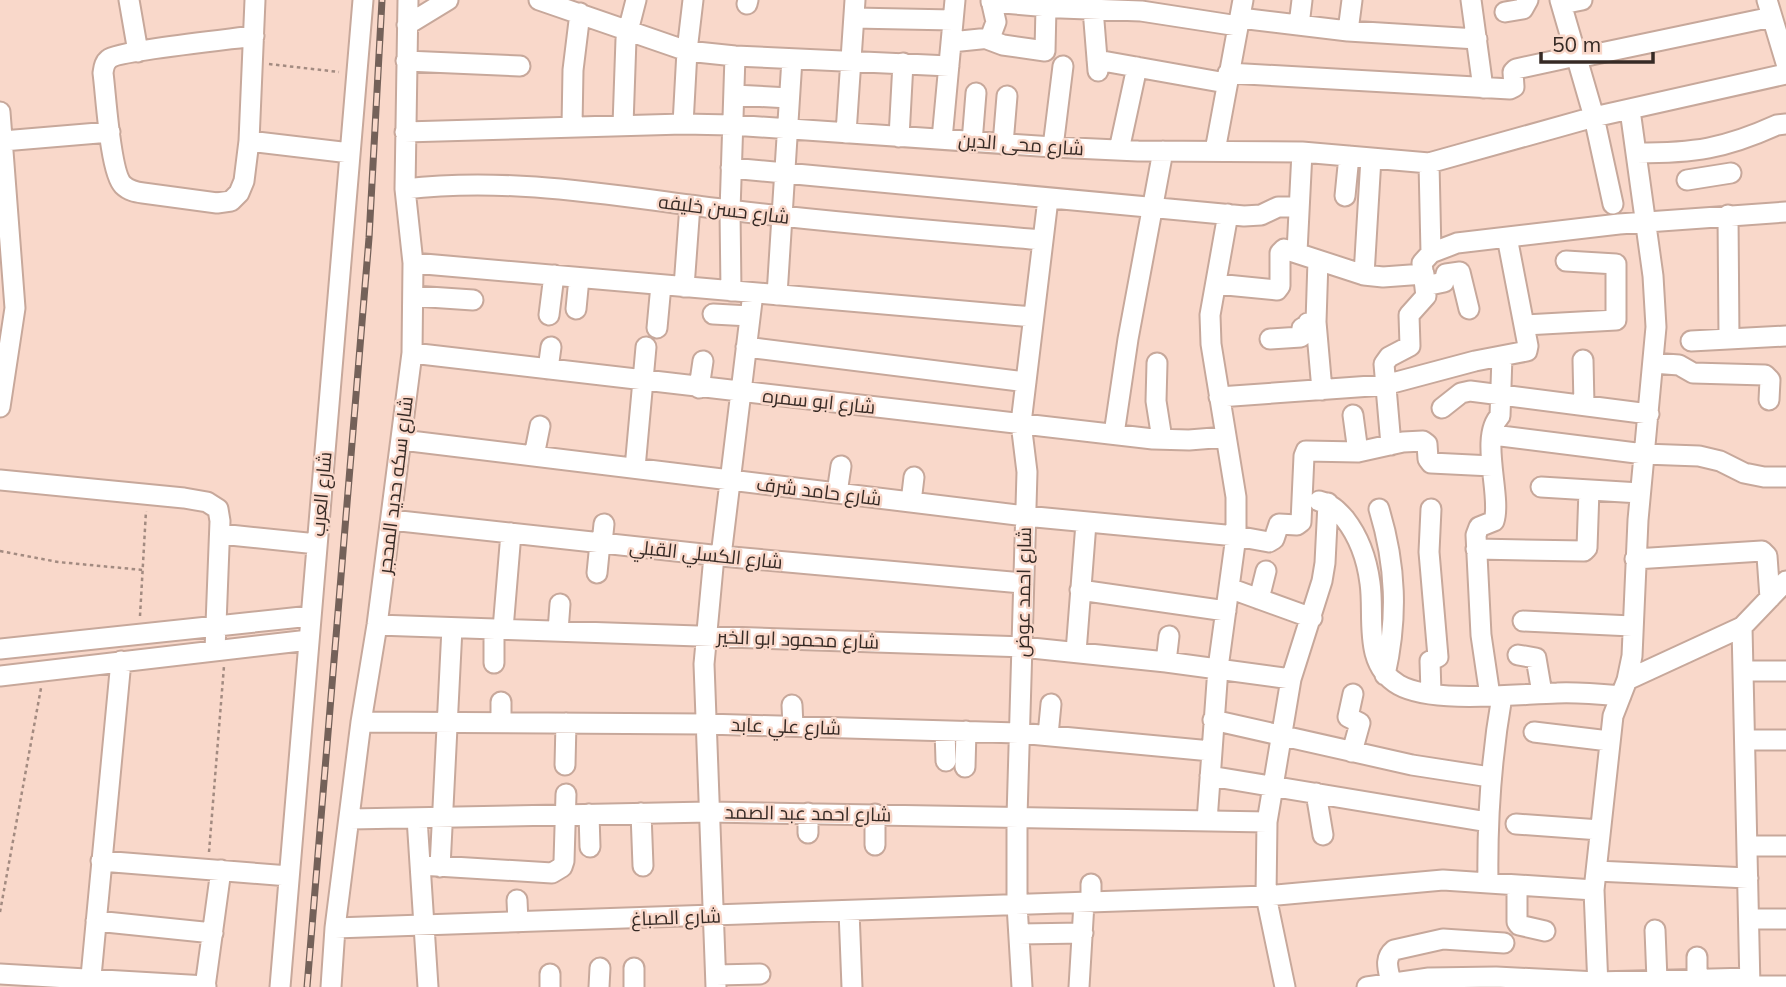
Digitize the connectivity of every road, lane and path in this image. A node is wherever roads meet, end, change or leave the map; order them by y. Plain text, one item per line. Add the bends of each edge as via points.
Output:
1 (129, 0) edge
2 (255, 0) edge
3 (363, 0) edge
4 (408, 0) edge
5 (448, 0) edge
6 (539, 0) edge
7 (636, 0) edge
8 (693, 0) edge
9 (1302, 0) edge
10 (1352, 0) edge
11 (1472, 0) edge
12 (1528, 0) edge
13 (1583, 0) edge
14 (991, 1) edge
15 (1561, 2) edge
16 (1056, 5) edge
17 (1098, 6) edge
18 (1176, 8) edge
19 (1769, 8) edge
20 (854, 9) edge
21 (954, 10) edge
22 (1505, 12) dead end
23 (580, 13) junction
24 (1240, 14) edge
25 (407, 25) junction
26 (1299, 25) junction
27 (629, 29) junction
28 (1348, 31) junction
29 (254, 36) junction
30 (987, 39) junction
31 (1477, 39) junction
32 (951, 42) junction
33 (687, 51) junction
34 (138, 52) junction
35 (735, 56) junction
36 (1577, 57) junction
37 (792, 59) junction
38 (1051, 60) junction
39 (406, 61) junction
40 (252, 62) junction
41 (851, 62) junction
42 (903, 63) junction
43 (1786, 63) edge
44 (520, 66) dead end
45 (949, 66) junction
46 (1137, 67) junction
47 (357, 74) junction
48 (1786, 74) edge
49 (1227, 78) junction
50 (1483, 88) junction
51 (976, 93) dead end
52 (734, 95) junction
53 (1007, 96) dead end
54 (789, 98) junction
55 (1630, 110) junction
56 (0, 112) edge
57 (1594, 117) junction
58 (683, 124) junction
59 (1786, 124) edge
60 (623, 125) junction
61 (732, 125) junction
62 (572, 126) junction
63 (786, 128) junction
64 (110, 132) junction
65 (405, 132) junction
66 (846, 133) junction
67 (899, 137) junction
68 (942, 139) junction
69 (3, 141) junction
70 (249, 141) junction
71 (972, 142) junction
72 (1003, 144) junction
73 (1053, 147) junction
74 (1119, 150) junction
75 (1704, 150) junction
76 (1163, 151) junction
77 (1214, 151) junction
78 (1302, 152) junction
79 (350, 153) junction
80 (1636, 153) junction
81 (1349, 156) junction
82 (1371, 158) junction
83 (1429, 163) junction
84 (731, 168) junction
85 (1731, 173) dead end
86 (784, 174) junction
87 (1709, 176) junction
88 (1687, 180) dead end
89 (405, 189) junction
90 (1345, 196) dead end
91 (1048, 199) junction
92 (1614, 204) dead end
93 (690, 205) junction
94 (1299, 206) junction
95 (1153, 207) junction
96 (730, 211) junction
97 (1786, 212) edge
98 (1228, 214) junction
99 (1728, 215) junction
100 (781, 216) junction
101 (1646, 221) junction
102 (1507, 236) junction
103 (1042, 240) junction
104 (1289, 251) junction
105 (1431, 253) junction
106 (1318, 261) junction
107 (1566, 261) dead end
108 (413, 263) junction
109 (554, 275) junction
110 (1364, 275) junction
111 (579, 278) junction
112 (1424, 280) junction
113 (1216, 284) junction
114 (661, 285) junction
115 (684, 287) junction
116 (731, 291) junction
117 (753, 293) junction
118 (777, 295) junction
119 (414, 296) junction
120 (473, 300) dead end
121 (576, 309) dead end
122 (1469, 309) dead end
123 (713, 314) dead end
124 (550, 315) dead end
125 (750, 316) junction
126 (1033, 317) junction
127 (1316, 322) junction
128 (1525, 325) junction
129 (657, 328) dead end
130 (1786, 336) edge
131 (1270, 339) dead end
132 (1729, 339) junction
133 (1691, 341) dead end
134 (551, 347) dead end
135 (646, 347) dead end
136 (746, 347) junction
137 (412, 353) junction
138 (1502, 356) junction
139 (1583, 360) dead end
140 (703, 361) dead end
141 (1157, 363) dead end
142 (1653, 363) junction
143 (548, 369) junction
144 (643, 381) junction
145 (1026, 382) junction
146 (1385, 385) junction
147 (699, 388) junction
148 (1322, 390) junction
149 (741, 392) junction
150 (1500, 394) junction
151 (1219, 397) junction
152 (1769, 400) dead end
153 (1584, 405) junction
154 (0, 407) edge
155 (1442, 408) dead end
156 (1649, 414) junction
157 (1353, 415) dead end
158 (1021, 424) junction
159 (540, 426) dead end
160 (1115, 434) junction
161 (1493, 435) junction
162 (1226, 436) junction
163 (1162, 439) junction
164 (402, 440) junction
165 (1391, 445) junction
166 (1358, 452) junction
167 (1644, 454) junction
168 (534, 456) junction
169 (1492, 466) junction
170 (841, 467) dead end
171 (635, 468) junction
172 (914, 477) dead end
173 (1786, 477) edge
174 (0, 480) edge
175 (730, 480) junction
176 (1541, 487) dead end
177 (1589, 490) junction
178 (837, 493) junction
179 (1640, 493) junction
180 (147, 494) junction
181 (1303, 499) junction
182 (911, 502) junction
183 (1328, 503) junction
184 (1379, 509) dead end
185 (1431, 509) dead end
186 (1025, 516) junction
187 (391, 520) junction
188 (1086, 523) junction
189 (511, 533) junction
190 (220, 534) junction
191 (602, 536) junction
192 (1236, 536) junction
193 (317, 544) junction
194 (1476, 549) junction
195 (0, 551) edge
196 (717, 556) junction
197 (1635, 558) junction
198 (143, 570) junction
199 (1266, 572) dead end
200 (597, 573) dead end
201 (1786, 581) edge
202 (1022, 583) junction
203 (1229, 588) junction
204 (1080, 590) junction
205 (1770, 598) junction
206 (1259, 599) junction
207 (560, 604) dead end
208 (1226, 611) junction
209 (311, 616) junction
210 (1312, 618) junction
211 (1523, 621) dead end
212 (216, 625) junction
213 (377, 625) junction
214 (1632, 626) junction
215 (1742, 627) junction
216 (452, 628) junction
217 (498, 629) junction
218 (558, 631) junction
219 (139, 633) junction
220 (705, 636) junction
221 (1169, 636) dead end
222 (309, 639) junction
223 (1022, 647) junction
224 (0, 649) edge
225 (220, 650) junction
226 (1076, 652) junction
227 (1518, 655) dead end
228 (121, 661) junction
229 (1166, 662) junction
230 (494, 663) dead end
231 (1217, 668) junction
232 (44, 670) junction
233 (1744, 671) junction
234 (1786, 671) edge
235 (1385, 675) junction
236 (0, 676) edge
237 (1291, 679) junction
238 (1624, 688) junction
239 (1431, 693) junction
240 (1542, 693) junction
241 (1353, 694) dead end
242 (1496, 696) junction
243 (1020, 699) junction
244 (501, 702) dead end
245 (792, 705) dead end
246 (559, 717) junction
247 (1213, 720) junction
248 (360, 722) junction
249 (501, 722) junction
250 (446, 723) junction
251 (706, 724) junction
252 (793, 726) junction
253 (945, 731) junction
254 (966, 732) junction
255 (1534, 732) dead end
256 (1019, 733) junction
257 (1048, 735) junction
258 (1281, 736) junction
259 (1609, 740) junction
260 (1745, 740) junction
261 (1786, 740) edge
262 (1211, 751) junction
263 (1352, 752) junction
264 (565, 765) dead end
265 (1210, 776) junction
266 (1490, 777) junction
267 (1273, 786) junction
268 (1316, 793) junction
269 (566, 794) dead end
270 (709, 812) junction
271 (641, 813) junction
272 (589, 814) junction
273 (875, 814) junction
274 (565, 815) junction
275 (442, 817) junction
276 (1017, 817) junction
277 (417, 818) junction
278 (350, 819) junction
279 (1207, 821) junction
280 (1267, 822) junction
281 (1488, 822) junction
282 (1516, 824) dead end
283 (1600, 830) junction
284 (1323, 835) dead end
285 (875, 845) dead end
286 (1747, 846) junction
287 (1786, 846) edge
288 (590, 847) dead end
289 (102, 861) junction
290 (430, 866) junction
291 (643, 866) dead end
292 (215, 870) junction
293 (289, 876) junction
294 (1748, 878) junction
295 (1595, 880) junction
296 (1488, 883) junction
297 (1517, 885) junction
298 (1089, 897) junction
299 (1266, 897) junction
300 (517, 900) dead end
301 (1017, 905) junction
302 (849, 911) junction
303 (0, 912) edge
304 (713, 916) junction
305 (1749, 919) junction
306 (1786, 919) edge
307 (96, 921) junction
308 (519, 922) junction
309 (424, 925) junction
310 (335, 928) junction
311 (1655, 930) dead end
312 (1545, 931) dead end
313 (213, 933) junction
314 (1083, 933) junction
315 (1019, 934) junction
316 (1504, 943) dead end
317 (1697, 957) dead end
318 (0, 974) edge
319 (760, 974) dead end
320 (332, 977) edge
321 (1697, 979) junction
322 (34, 981) edge
323 (716, 981) edge
324 (90, 983) edge
325 (1391, 983) junction
326 (1650, 983) edge
327 (1750, 984) edge
328 (1597, 985) edge
329 (206, 986) edge
330 (1786, 986) edge
331 (280, 987) edge
332 (347, 987) edge
333 (428, 987) edge
334 (852, 987) edge
335 (1022, 987) edge
336 (1079, 987) edge
337 (1284, 987) edge
338 (1367, 987) edge

1 - 34 street
2 - 29 street
3 - 47 street, شارع العرب
4 - 25 street, شارع سكه حديد المحجر
5 - 25 street
6 - 23 street
7 - 27 street
8 - 33 street
9 - 26 street
10 - 28 street
11 - 31 street
12 - 22 street via 1523,9
13 - 15 street
14 - 16 street
14 - 30 street via 996,22
15 - 36 street
16 - 17 street
16 - 38 street
17 - 18 street via 1141,11
17 - 46 street via 1098,66
18 - 24 street
19 - 36 street
19 - 43 street
20 - 21 street
20 - 41 street
21 - 32 street
23 - 27 street
23 - 62 street
24 - 26 street
24 - 49 street
25 - 39 street, شارع سكه حديد المحجر
26 - 28 street
27 - 33 street
27 - 60 street
28 - 31 street
29 - 34 street
29 - 40 street
30 - 32 street
30 - 38 street
31 - 50 street
32 - 45 street
33 - 35 street
33 - 58 street
34 - 64 street via 113,56 104,64
35 - 37 street
35 - 52 street
36 - 50 street via 1516,69 1512,89
36 - 57 street
37 - 41 street
37 - 54 street
38 - 73 street
39 - 44 street
39 - 65 street, شارع سكه حديد المحجر
40 - 47 path
40 - 70 street
41 - 42 street
41 - 66 street
42 - 45 street
42 - 67 street
45 - 68 street
46 - 49 street
46 - 74 street
47 - 79 street, شارع العرب
48 - 55 street, شارع محى الدين
49 - 50 street
49 - 77 street
51 - 71 street
52 - 54 street
52 - 61 street
53 - 72 street
54 - 63 street
55 - 57 street, شارع محى الدين
55 - 80 street
56 - 69 street
57 - 83 street, شارع محى الدين
57 - 92 street
58 - 60 street, شارع محى الدين
58 - 61 street, شارع محى الدين
59 - 75 street
60 - 62 street, شارع محى الدين
61 - 63 street, شارع محى الدين
61 - 84 street
62 - 65 street, شارع محى الدين
63 - 66 street, شارع محى الدين
63 - 86 street
64 - 69 street
64 - 70 street via 116,172 131,191 218,203 231,201 239,193
65 - 89 street, شارع سكه حديد المحجر
66 - 67 street, شارع محى الدين
67 - 68 street, شارع محى الدين
68 - 71 street, شارع محى الدين
69 - 154 street via 15,309
70 - 79 street
71 - 72 street, شارع محى الدين
72 - 73 street, شارع محى الدين
73 - 74 street, شارع محى الدين
74 - 76 street, شارع محى الدين
75 - 80 street
75 - 87 street
76 - 77 street, شارع محى الدين
76 - 95 street
77 - 78 street, شارع محى الدين
78 - 81 street, شارع محى الدين
78 - 94 street
79 - 193 street, شارع العرب
80 - 101 street
81 - 82 street, شارع محى الدين
81 - 90 street
82 - 83 street, شارع محى الدين
82 - 110 street
83 - 105 street
84 - 86 street
84 - 96 street
85 - 87 street
86 - 91 street
86 - 100 street
87 - 88 street
89 - 93 street, شارع حسن خليفه via 499,184
89 - 108 street, شارع سكه حديد المحجر
91 - 95 street
91 - 103 street, شارع احمد عوض
93 - 96 street, شارع حسن خليفه
93 - 115 street
94 - 98 street via 1278,206 1254,216
94 - 104 street
95 - 98 street
95 - 160 street
96 - 100 street, شارع حسن خليفه
96 - 116 street
97 - 99 street
98 - 113 street
99 - 101 street
99 - 132 street
100 - 103 street, شارع حسن خليفه
100 - 118 street
101 - 102 street
101 - 142 street via 1656,309
102 - 105 street via 1447,245
102 - 128 street
103 - 126 street, شارع احمد عوض
104 - 106 street
104 - 113 street via 1279,289
105 - 112 street via 1423,261
106 - 110 street
106 - 127 street
107 - 128 street via 1616,264 1616,320
108 - 109 street
108 - 119 street, شارع سكه حديد المحجر
109 - 111 street
109 - 124 street
110 - 112 street
111 - 114 street
111 - 121 street
112 - 122 street via 1444,282 1446,274 1460,272
112 - 146 street via 1425,300 1409,315 1410,346 1385,362
113 - 151 street via 1210,323
114 - 115 street
114 - 129 street
115 - 116 street
116 - 117 street
117 - 118 street
117 - 125 street
118 - 126 street
119 - 120 street
119 - 137 street, شارع سكه حديد المحجر
123 - 125 street
125 - 136 street
126 - 145 street, شارع احمد عوض
127 - 131 street via 1302,328 1302,337
127 - 148 street
128 - 138 street via 1528,350
130 - 132 street
132 - 133 street
134 - 143 street
135 - 144 street
136 - 145 street
136 - 149 street
137 - 143 street, شارع ابو سمره
137 - 164 street, شارع سكه حديد المحجر
138 - 146 street
138 - 150 street
139 - 153 street
140 - 147 street
141 - 163 street
142 - 152 street via 1679,365 1696,373 1765,375 1770,380
142 - 156 street
143 - 144 street, شارع ابو سمره
144 - 147 street, شارع ابو سمره
144 - 171 street
145 - 158 street, شارع احمد عوض
146 - 148 street
146 - 165 street
147 - 149 street, شارع ابو سمره
148 - 151 street
149 - 158 street, شارع ابو سمره
149 - 175 street
150 - 153 street
150 - 155 street via 1465,391
150 - 161 street via 1500,416
151 - 162 street
153 - 156 street
156 - 167 street
157 - 166 street
158 - 160 street, شارع ابو سمره
158 - 186 street, شارع احمد عوض via 1027,464
159 - 168 street
160 - 163 street, شارع ابو سمره
161 - 167 street
161 - 169 street
162 - 163 street, شارع ابو سمره
162 - 192 street via 1236,497
164 - 168 street, شارع حامد شرف
164 - 187 street, شارع سكه حديد المحجر
165 - 166 street
165 - 169 street via 1423,441 1431,463
166 - 181 street via 1304,454
167 - 173 street via 1710,458 1744,473
167 - 179 street
168 - 171 street, شارع حامد شرف via 604,458
169 - 194 street via 1496,518 1477,530
170 - 178 street
171 - 175 street, شارع حامد شرف
172 - 182 street
174 - 180 street
175 - 178 street, شارع حامد شرف
175 - 196 street
176 - 177 street
177 - 179 street
177 - 194 street via 1587,550
178 - 182 street, شارع حامد شرف
179 - 197 street
180 - 190 street via 207,502 218,509
180 - 198 path
181 - 183 street
181 - 192 street, شارع حامد شرف via 1301,522 1279,524 1272,541
182 - 186 street, شارع حامد شرف
183 - 210 street via 1325,562
183 - 235 street via 1349,524 1361,549 1370,581 1373,647
184 - 235 street via 1395,592
185 - 239 street via 1429,552 1438,657 1430,661
186 - 188 street, شارع حامد شرف
186 - 202 street, شارع احمد عوض
187 - 189 street, شارع الكسلي القبلي
187 - 213 street, شارع سكه حديد المحجر
188 - 192 street, شارع حامد شرف
188 - 204 street
189 - 191 street, شارع الكسلي القبلي
189 - 217 street
190 - 193 street
190 - 212 street
191 - 196 street, شارع الكسلي القبلي
191 - 200 street
192 - 203 street
193 - 209 street, شارع العرب
194 - 242 street via 1481,635
195 - 198 path via 68,564
196 - 202 street, شارع الكسلي القبلي
196 - 220 street
197 - 205 street via 1762,551 1767,556
197 - 214 street
198 - 219 path
199 - 206 street
201 - 205 street
202 - 223 street, شارع احمد عوض
203 - 206 street
203 - 208 street
204 - 208 street
204 - 226 street
205 - 215 street
206 - 210 street
207 - 218 street
208 - 231 street
209 - 212 street
209 - 222 street, شارع العرب
210 - 237 street
211 - 214 street
212 - 219 street
212 - 225 street
213 - 216 street, شارع محمود ابو الخير
213 - 248 street, شارع سكه حديد المحجر
214 - 238 street via 1632,656
215 - 233 street
215 - 238 street
216 - 217 street, شارع محمود ابو الخير
216 - 250 street
217 - 218 street, شارع محمود ابو الخير
217 - 230 street
218 - 220 street, شارع محمود ابو الخير
219 - 224 street
220 - 223 street, شارع محمود ابو الخير
220 - 251 street
221 - 229 street
222 - 225 street
222 - 293 street, شارع العرب
223 - 226 street, شارع محمود ابو الخير
223 - 243 street, شارع احمد عوض
225 - 228 street
225 - 292 path
226 - 229 street, شارع محمود ابو الخير
227 - 240 street via 1536,658
228 - 232 street
228 - 289 street
229 - 231 street, شارع محمود ابو الخير
231 - 237 street, شارع محمود ابو الخير
231 - 247 street
232 - 236 street
232 - 303 path
233 - 234 street
233 - 260 street
235 - 239 street via 1400,686
237 - 258 street
238 - 240 street
238 - 259 street
239 - 242 street
240 - 242 street
241 - 263 street via 1348,717 1360,723
242 - 266 street
243 - 256 street, شارع احمد عوض
243 - 257 street via 1047,702
244 - 249 street
245 - 252 street
246 - 249 street, شارع علي عابد
246 - 251 street, شارع علي عابد
246 - 264 street
247 - 258 street
247 - 262 street
248 - 250 street, شارع علي عابد
248 - 278 street, شارع سكه حديد المحجر
249 - 250 street, شارع علي عابد
250 - 275 street
251 - 252 street, شارع علي عابد
251 - 270 street
252 - 253 street, شارع علي عابد
253 - 254 street, شارع علي عابد
253 - 254 street via 956,764
254 - 256 street, شارع علي عابد
255 - 259 street
256 - 257 street, شارع علي عابد
256 - 276 street, شارع احمد عوض
257 - 262 street, شارع علي عابد
258 - 263 street
258 - 267 street
259 - 283 street
260 - 261 street
260 - 286 street
262 - 265 street
263 - 266 street
265 - 267 street
265 - 279 street
266 - 281 street
267 - 268 street
267 - 280 street
268 - 281 street
268 - 284 street
269 - 274 street
270 - 271 street, شارع احمد عبد الصمد
270 - 273 street, شارع احمد عبد الصمد via 808,823
270 - 304 street
271 - 272 street, شارع احمد عبد الصمد
271 - 291 street
272 - 274 street, شارع احمد عبد الصمد
272 - 288 street
273 - 276 street, شارع احمد عبد الصمد
273 - 285 street
274 - 275 street, شارع احمد عبد الصمد via 537,809
274 - 290 street via 564,861 552,873
275 - 277 street, شارع احمد عبد الصمد
275 - 290 street
276 - 279 street, شارع احمد عبد الصمد
276 - 301 street, شارع احمد عوض
277 - 278 street, شارع احمد عبد الصمد
277 - 290 street
278 - 310 street, شارع سكه حديد المحجر
279 - 280 street, شارع احمد عبد الصمد
280 - 299 street
281 - 296 street
282 - 283 street
283 - 295 street
286 - 287 street
286 - 294 street
289 - 292 street
289 - 307 street
290 - 309 street
292 - 293 street
292 - 313 street
293 - 331 street, شارع العرب
294 - 295 street, شارع الصباغ
294 - 305 street
295 - 297 street, شارع الصباغ
295 - 328 street
296 - 297 street, شارع الصباغ
296 - 299 street, شارع الصباغ via 1421,881
297 - 312 street via 1517,922
298 - 299 street, شارع الصباغ
298 - 301 street, شارع الصباغ
298 - 314 street
299 - 337 street
300 - 308 street
301 - 302 street, شارع الصباغ
301 - 315 street, شارع احمد عوض
302 - 304 street, شارع الصباغ
302 - 334 street
304 - 308 street, شارع الصباغ
304 - 323 street
305 - 306 street
305 - 327 street
307 - 313 street
307 - 324 street
308 - 309 street, شارع الصباغ
309 - 310 street, شارع الصباغ
309 - 333 street
310 - 320 street, شارع سكه حديد المحجر
311 - 326 street
313 - 329 street
314 - 315 street
314 - 336 street
315 - 335 street, شارع احمد عوض
316 - 325 street via 1443,939 1394,950 1387,962
317 - 321 street
318 - 322 street
319 - 323 street
320 - 332 street, شارع سكه حديد المحجر
321 - 326 street
321 - 327 street
322 - 324 street
324 - 329 street
325 - 328 street via 1461,977
325 - 338 street
326 - 328 street
327 - 330 street

